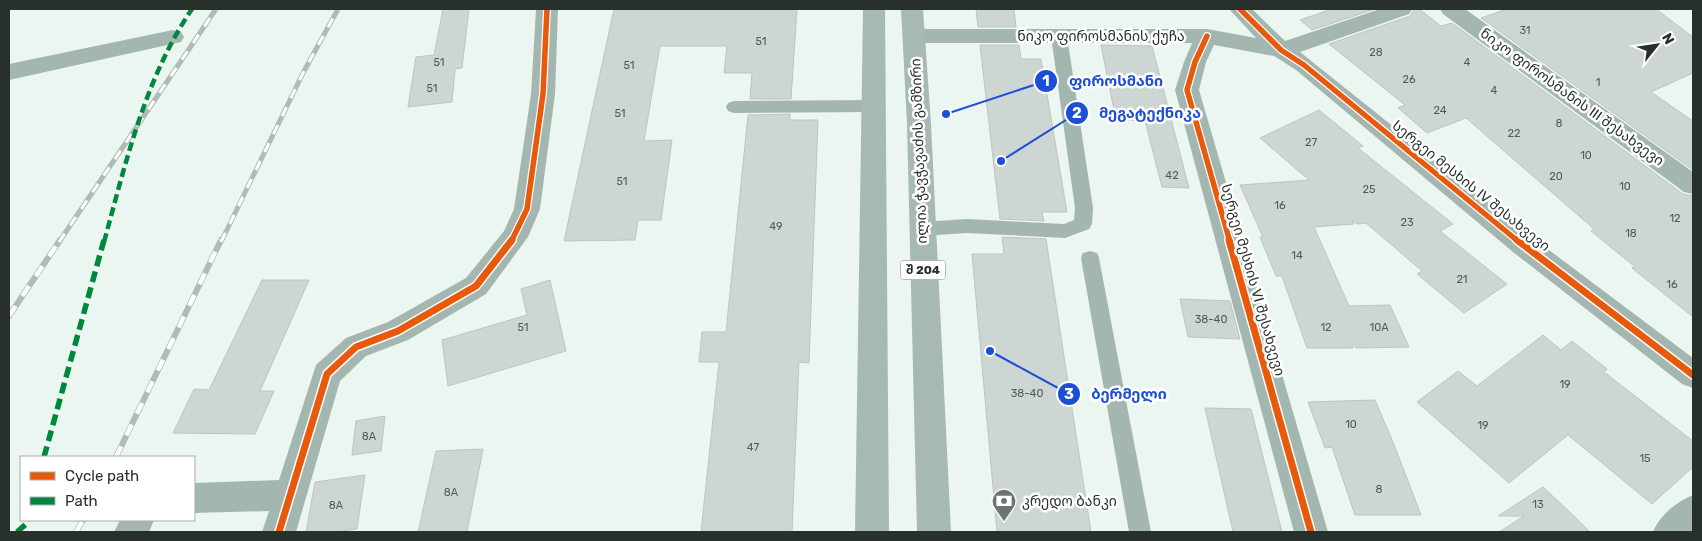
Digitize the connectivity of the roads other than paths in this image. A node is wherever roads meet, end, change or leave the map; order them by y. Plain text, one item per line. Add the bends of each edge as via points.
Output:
1 (547, 9) edge
2 (874, 9) edge
3 (912, 9) edge
4 (1240, 9) edge
5 (1401, 9) edge
6 (1451, 9) edge
7 (914, 36) junction
8 (1059, 36) junction
9 (1207, 36) junction
10 (173, 37) dead end
11 (1281, 50) junction
12 (9, 72) edge
13 (874, 106) junction
14 (734, 107) dead end
15 (1693, 185) edge
16 (922, 229) junction
17 (1090, 258) dead end
18 (1693, 375) edge
19 (290, 495) junction
20 (195, 498) edge
21 (1693, 511) edge
22 (137, 521) edge
23 (131, 532) edge
24 (278, 532) edge
25 (872, 532) edge
26 (934, 532) edge
27 (1140, 532) edge
28 (1311, 532) edge
29 (1670, 532) edge

1 - 19 street via 542,104 527,209 516,237 476,286 398,331 356,347 327,374
2 - 13 main road
3 - 7 main road, ილია ჭავჭავაძის გამზირი / შ 204
4 - 11 street, სერგეი მესხის IV შესახვევი
5 - 11 street, ნიკო ფიროსმანის ქუჩა
6 - 15 street, ნიკო ფიროსმანის III შესახვევი
7 - 8 street, ნიკო ფიროსმანის ქუჩა
7 - 16 main road, ილია ჭავჭავაძის გამზირი / შ 204
8 - 9 street, ნიკო ფიროსმანის ქუჩა
8 - 16 lane via 1084,208 1083,224 1065,231 967,226
9 - 11 street, ნიკო ფიროსმანის ქუჩა
9 - 28 street, სერგეი მესხის VI შესახვევი via 1187,90
10 - 12 street
11 - 18 street, სერგეი მესხის IV შესახვევი via 1304,65 1523,245
13 - 14 lane
13 - 25 main road
16 - 26 main road, ილია ჭავჭავაძის გამზირი / შ 204
17 - 27 lane
19 - 20 street
19 - 24 street
21 - 29 street
22 - 23 street

